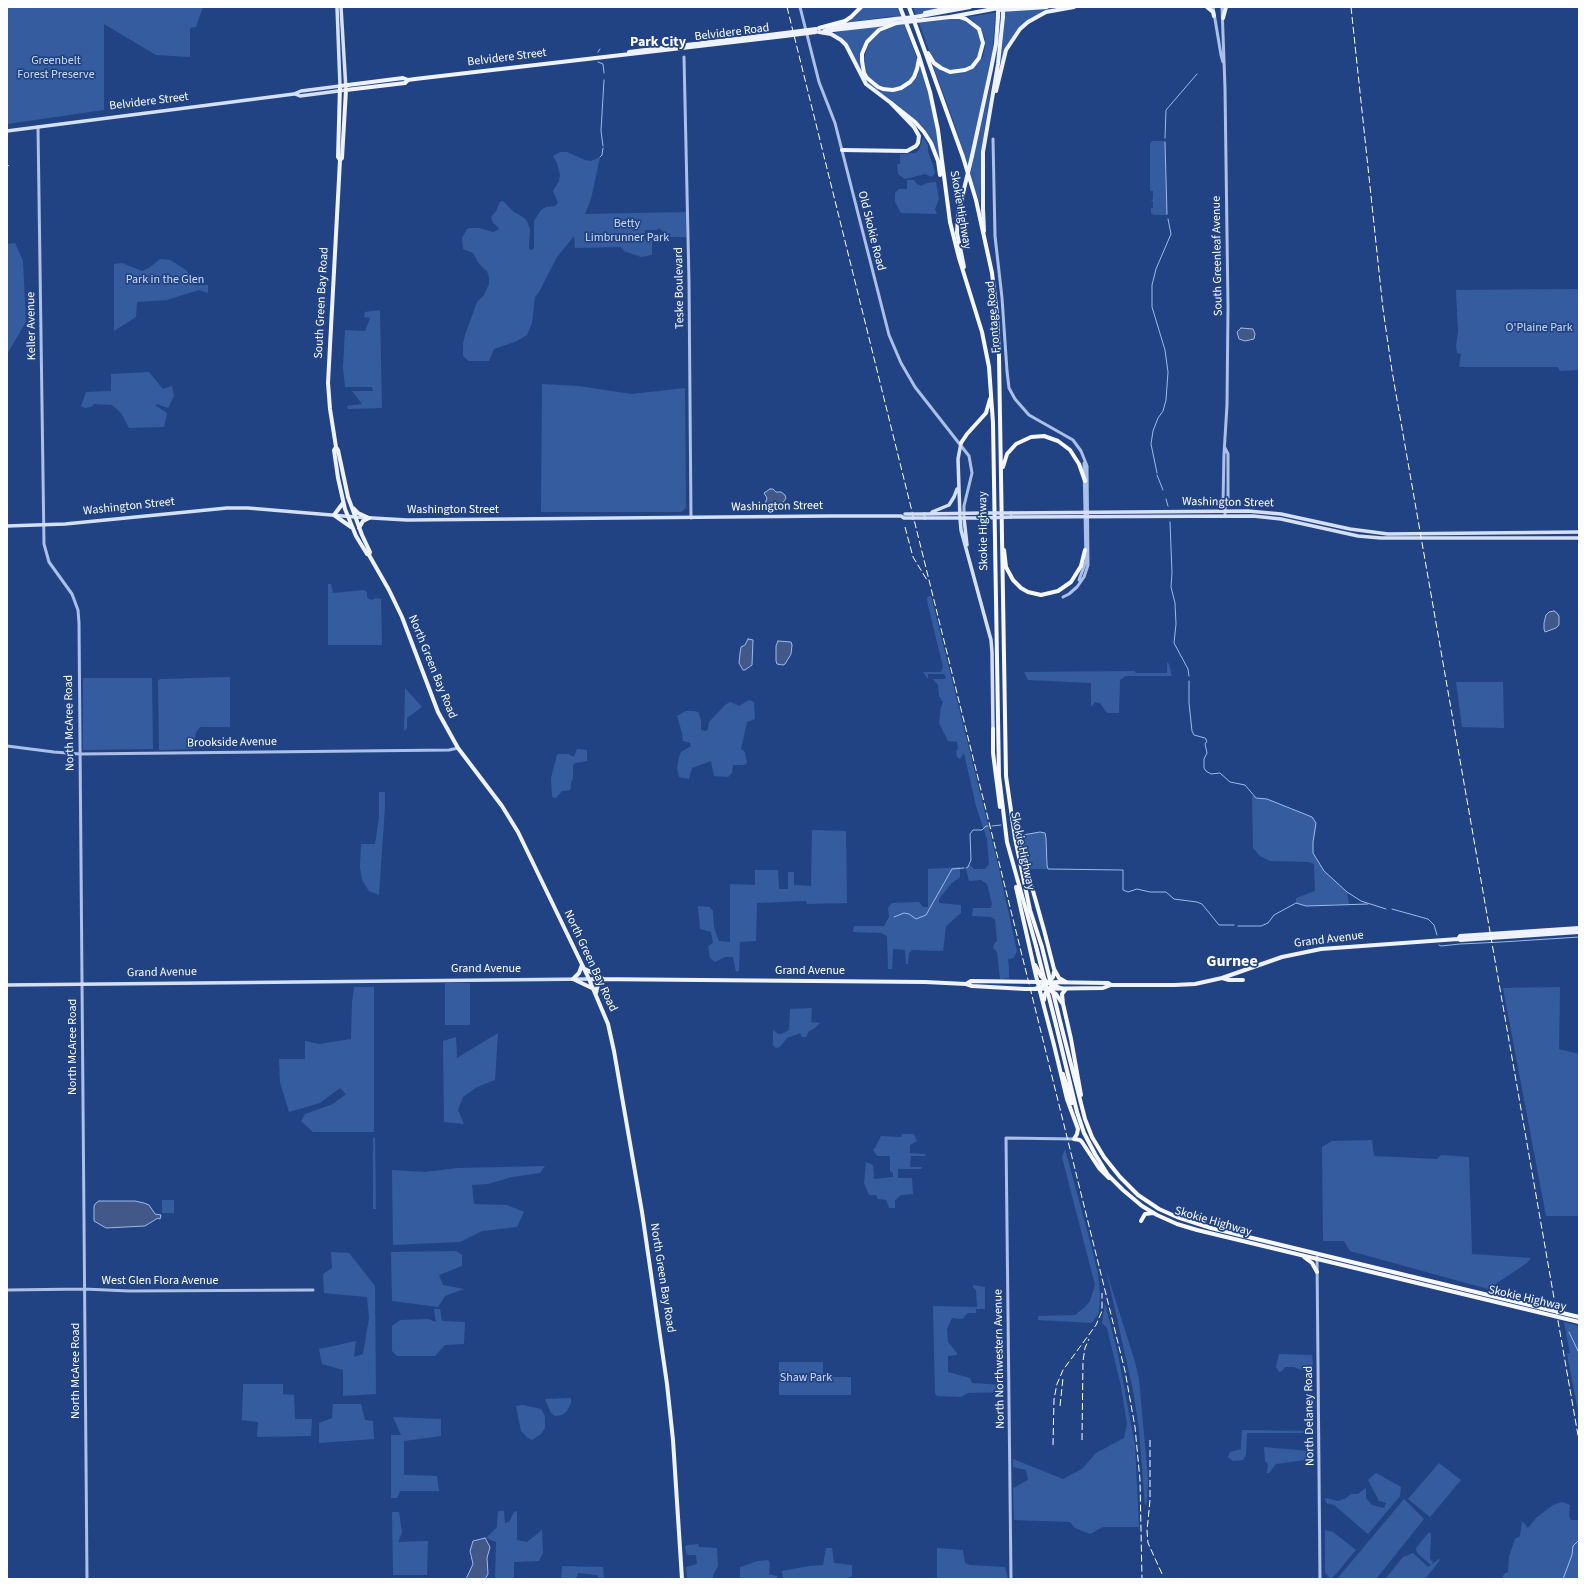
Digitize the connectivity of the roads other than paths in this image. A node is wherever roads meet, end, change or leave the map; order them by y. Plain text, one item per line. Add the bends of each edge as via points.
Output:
1 (337, 7) edge
2 (341, 7) edge
3 (800, 7) edge
4 (861, 7) edge
5 (900, 7) edge
6 (909, 7) edge
7 (953, 7) edge
8 (970, 7) edge
9 (998, 7) edge
10 (1004, 7) edge
11 (1047, 7) edge
12 (1074, 7) edge
13 (1207, 7) edge
14 (1213, 7) edge
15 (1222, 7) edge
16 (1226, 7) edge
17 (946, 8) edge
18 (980, 12) junction
19 (1214, 16) junction
20 (923, 17) junction
21 (950, 17) junction
22 (1001, 17) junction
23 (1223, 18) junction
24 (896, 21) junction
25 (818, 30) junction
26 (923, 45) junction
27 (608, 56) joint
28 (919, 56) junction
29 (684, 57) dead end
30 (1224, 63) junction
31 (408, 80) junction
32 (343, 85) junction
33 (343, 90) junction
34 (294, 94) junction
35 (891, 103) junction
36 (990, 110) junction
37 (38, 127) junction
38 (7, 131) edge
39 (993, 139) dead end
40 (842, 150) junction
41 (950, 222) junction
42 (984, 233) junction
43 (969, 289) junction
44 (989, 367) junction
45 (961, 443) junction
46 (336, 447) junction
47 (1084, 459) junction
48 (1085, 480) junction
49 (1001, 481) junction
50 (958, 486) junction
51 (343, 503) junction
52 (351, 505) junction
53 (1225, 509) junction
54 (926, 514) junction
55 (334, 515) junction
56 (903, 515) junction
57 (1086, 515) junction
58 (962, 516) junction
59 (1225, 516) junction
60 (348, 517) junction
61 (355, 517) junction
62 (369, 518) junction
63 (691, 518) junction
64 (1002, 520) junction
65 (43, 524) junction
66 (7, 526) edge
67 (352, 527) junction
68 (359, 528) junction
69 (1579, 532) edge
70 (1579, 538) edge
71 (1085, 550) junction
72 (369, 555) junction
73 (992, 729) joint
74 (7, 746) edge
75 (458, 748) junction
76 (80, 754) junction
77 (1009, 803) junction
78 (1007, 842) junction
79 (1010, 857) junction
80 (1579, 928) edge
81 (1579, 932) edge
82 (1458, 939) junction
83 (1032, 962) junction
84 (583, 966) junction
85 (1054, 969) junction
86 (1222, 978) junction
87 (573, 979) junction
88 (589, 979) junction
89 (604, 979) junction
90 (1244, 980) dead end
91 (1066, 982) junction
92 (82, 984) junction
93 (7, 985) edge
94 (1111, 985) junction
95 (1043, 986) junction
96 (1065, 989) junction
97 (595, 991) junction
98 (1044, 1002) junction
99 (1062, 1004) junction
100 (1054, 1044) junction
101 (1085, 1119) junction
102 (1084, 1133) junction
103 (1074, 1139) junction
104 (1123, 1190) junction
105 (1153, 1213) junction
106 (1141, 1221) dead end
107 (1317, 1253) junction
108 (1302, 1256) junction
109 (1317, 1259) junction
110 (1317, 1272) junction
111 (84, 1289) junction
112 (7, 1290) edge
113 (313, 1290) dead end
114 (1579, 1317) edge
115 (1579, 1322) edge
116 (87, 1579) edge
117 (682, 1579) edge
118 (1011, 1579) edge
119 (1320, 1579) edge

1 - 32 main road, South Green Bay Road
2 - 32 main road, South Green Bay Road
3 - 40 street, Old Skokie Road via 819,82 834,118
4 - 25 highway via 845,21
5 - 28 highway, Skokie Highway
6 - 26 highway, Skokie Highway
7 - 17 main road
8 - 20 main road, Belvidere Road
9 - 22 main road, bridge
10 - 18 main road, Belvidere Road
10 - 22 main road, bridge
11 - 18 main road
12 - 36 main road via 1046,12 1020,29 1006,50
13 - 19 main road
14 - 19 street, South Greenleaf Avenue
15 - 23 street, South Greenleaf Avenue
16 - 23 main road
17 - 20 main road
18 - 21 main road, Belvidere Road
19 - 30 street, South Greenleaf Avenue
20 - 21 main road, Belvidere Road
20 - 24 main road, Belvidere Road, bridge
20 - 24 main road, Belvidere Road, bridge
21 - 26 highway via 966,19 979,29 983,42 982,52 976,63 965,70 950,72 934,63
22 - 36 main road via 998,64
22 - 43 main road, bridge via 958,215 957,233
23 - 30 street, South Greenleaf Avenue
24 - 25 main road, Belvidere Road
24 - 28 highway via 879,30 867,42 862,61 867,78 883,89 901,88 914,77
25 - 27 main road, Belvidere Road, bridge
25 - 35 main road via 841,40 866,84
26 - 42 highway, Skokie Highway via 963,156
27 - 31 main road, Belvidere Street
28 - 41 highway, Skokie Highway via 936,117
29 - 63 street, Teske Boulevard
30 - 53 street, South Greenleaf Avenue via 1228,307 1223,476
31 - 32 main road, Belvidere Street via 404,78
31 - 33 main road, Belvidere Street via 405,83
32 - 33 main road, South Green Bay Road
32 - 34 main road, Belvidere Street
33 - 34 main road, Belvidere Street via 300,96
33 - 46 main road, South Green Bay Road via 342,156 328,383
34 - 37 main road, Belvidere Street
35 - 40 main road via 917,131 919,136 916,146 907,150
35 - 41 highway via 915,122 931,143 938,161 944,202
36 - 42 main road via 984,152
37 - 38 main road, Belvidere Street
37 - 65 street, Keller Avenue
39 - 47 street, Frontage Road via 994,236 1009,388 1015,399 1030,415 1073,440
40 - 45 street, Old Skokie Road via 883,316 895,350 920,395
41 - 43 highway, Skokie Highway
42 - 49 highway, Skokie Highway via 998,329
43 - 44 highway, Skokie Highway
44 - 45 highway via 990,400 987,409
44 - 78 highway, Skokie Highway via 993,423 998,762
45 - 50 main road, Skokie Highway
45 - 58 street, Old Skokie Road via 972,467
46 - 51 main road, South Green Bay Road via 334,450
46 - 52 main road, South Green Bay Road
47 - 48 street, Frontage Road
47 - 57 street, Frontage Road via 1087,466
48 - 49 highway via 1070,450 1058,441 1040,436 1024,439 1011,449 1004,462
48 - 57 street, Frontage Road
49 - 64 highway, Skokie Highway
50 - 54 main road via 949,505
50 - 58 main road, Skokie Highway
51 - 55 main road
51 - 60 main road, South Green Bay Road
52 - 61 main road, South Green Bay Road
52 - 62 main road via 358,513
53 - 57 main road, Washington Street
53 - 59 street, South Greenleaf Avenue
53 - 69 main road, Washington Street via 1281,514 1350,529 1388,534
54 - 56 main road, Washington Street, bridge
54 - 58 main road, Washington Street
55 - 60 main road, Washington Street
55 - 65 main road, Washington Street via 227,508
55 - 67 main road
56 - 58 main road, Washington Street, bridge via 906,518
56 - 63 main road, Washington Street
57 - 58 main road, Washington Street, bridge
57 - 59 main road, Washington Street
57 - 71 street, Frontage Road
57 - 71 street, Frontage Road via 1088,565 1077,587 1064,596 1081,578 1086,562
58 - 73 main road, Skokie Highway via 961,530 991,640
59 - 70 main road, Washington Street via 1273,518 1358,536 1381,538
60 - 61 main road, Washington Street
60 - 67 main road, South Green Bay Road
61 - 62 main road, Washington Street
61 - 68 main road, North Green Bay Road
62 - 63 main road, Washington Street
62 - 68 main road via 363,521
64 - 71 highway via 1007,572 1016,584 1028,592 1041,595 1065,587 1078,572
64 - 77 highway, Skokie Highway via 1004,749
65 - 66 main road, Washington Street
65 - 76 street, North McAree Road via 47,558 72,594 78,610
67 - 72 main road, South Green Bay Road
68 - 72 main road, North Green Bay Road
72 - 75 main road, North Green Bay Road via 399,611 434,703
73 - 78 highway via 998,797
74 - 76 street, Brookside Avenue
75 - 76 street, Brookside Avenue
75 - 84 main road, North Green Bay Road via 515,826
76 - 92 street, North McAree Road
77 - 85 highway
77 - 101 highway, Skokie Highway, bridge via 1030,910 1042,947
78 - 79 highway, Skokie Highway
79 - 83 highway
79 - 102 highway, Skokie Highway, bridge via 1036,946
80 - 82 main road, Grand Avenue via 1460,936
81 - 82 main road, Grand Avenue
82 - 86 main road, Grand Avenue via 1310,950 1279,957
83 - 95 highway
83 - 95 highway via 1040,974
84 - 87 main road
84 - 88 main road, North Green Bay Road
84 - 89 main road
85 - 91 highway via 1059,978
85 - 95 highway via 1053,977
86 - 90 main road
86 - 94 main road, Grand Avenue via 1190,984
87 - 88 main road, Grand Avenue
87 - 92 main road, Grand Avenue
87 - 97 main road
88 - 89 main road, Grand Avenue
88 - 97 main road, North Green Bay Road
89 - 95 main road, Grand Avenue
89 - 97 main road
91 - 94 main road, Grand Avenue
91 - 95 main road, Grand Avenue
92 - 93 main road, Grand Avenue
92 - 111 street, North McAree Road
94 - 96 main road, Grand Avenue via 1103,988
95 - 96 highway
95 - 98 highway
95 - 98 highway
95 - 99 highway via 1056,994
96 - 99 highway
97 - 117 main road, North Green Bay Road via 612,1042 642,1212 664,1359 672,1431
98 - 100 highway
99 - 101 highway
100 - 102 highway
100 - 103 highway via 1067,1099 1078,1129
101 - 107 highway, Skokie Highway via 1097,1145 1114,1171 1135,1192 1159,1209 1196,1224
102 - 104 highway, Skokie Highway via 1108,1175
103 - 104 highway via 1082,1142 1099,1168
103 - 118 street, North Northwestern Avenue via 1006,1138
104 - 105 highway, Skokie Highway
105 - 106 highway via 1145,1214
105 - 108 highway, Skokie Highway via 1197,1230
107 - 109 street, North Delaney Road
107 - 114 highway, Skokie Highway
108 - 109 highway, Skokie Highway
108 - 110 highway via 1312,1263
109 - 110 street, North Delaney Road
109 - 115 highway, Skokie Highway
110 - 119 street, North Delaney Road
111 - 112 street, West Glen Flora Avenue
111 - 113 street, West Glen Flora Avenue via 129,1292
111 - 116 street, North McAree Road

